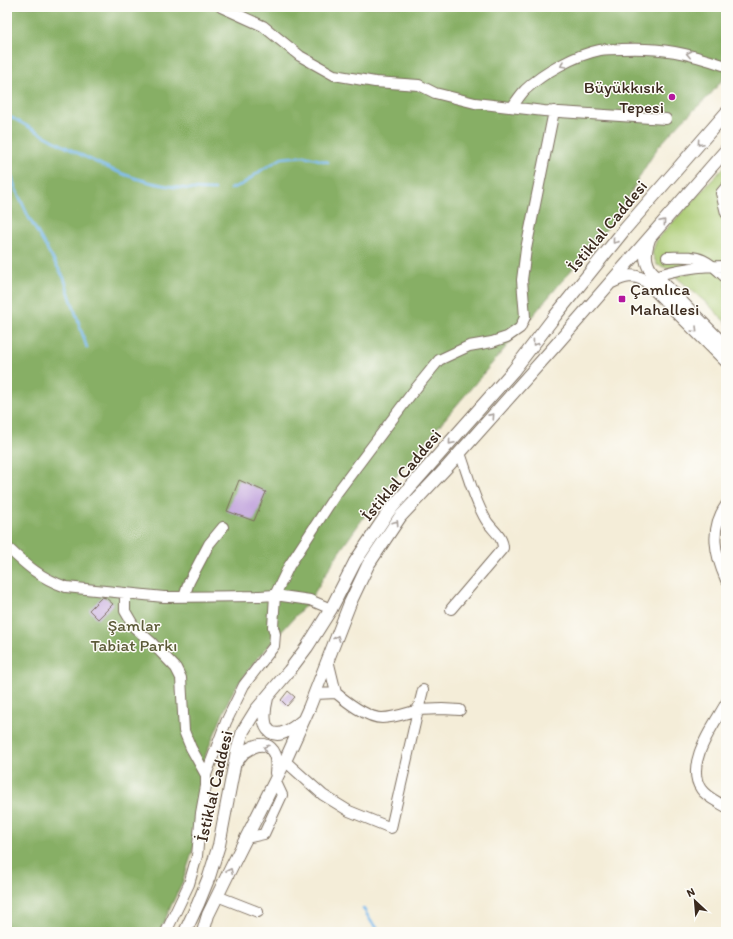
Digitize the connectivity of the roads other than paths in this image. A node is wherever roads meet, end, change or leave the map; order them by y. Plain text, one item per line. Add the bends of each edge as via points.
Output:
1 (221, 7) edge
2 (726, 66) edge
3 (512, 107) junction
4 (554, 111) junction
5 (726, 113) edge
6 (666, 119) dead end
7 (726, 150) edge
8 (726, 187) edge
9 (726, 213) edge
10 (649, 238) junction
11 (667, 257) dead end
12 (647, 265) junction
13 (713, 266) junction
14 (726, 266) edge
15 (636, 276) junction
16 (656, 276) junction
17 (726, 278) edge
18 (609, 283) junction
19 (726, 347) edge
20 (726, 361) edge
21 (460, 453) junction
22 (726, 505) edge
23 (223, 527) dead end
24 (7, 547) edge
25 (726, 580) edge
26 (124, 593) junction
27 (275, 595) junction
28 (184, 597) junction
29 (331, 609) junction
30 (451, 609) dead end
31 (328, 660) junction
32 (423, 690) dead end
33 (336, 693) junction
34 (315, 694) junction
35 (267, 698) junction
36 (726, 703) edge
37 (418, 710) junction
38 (460, 710) dead end
39 (304, 718) junction
40 (285, 761) junction
41 (235, 763) junction
42 (206, 775) junction
43 (275, 780) junction
44 (726, 807) edge
45 (217, 896) junction
46 (258, 912) dead end
47 (166, 932) edge
48 (185, 932) edge
49 (203, 932) edge

1 - 3 street via 263,26 300,56 334,75 375,82 419,85 435,93 476,103
2 -> 3 street via 691,54 666,50 600,50 577,57 547,74 524,91
3 - 4 street
4 - 6 street
4 - 27 street via 526,249 522,280 525,317 520,328 507,337 469,346 439,360 336,494 289,566
5 -> 29 main road, İstiklal Caddesi via 625,229 513,371 389,511 355,562
10 -> 7 main road, İstiklal Caddesi
8 - 9 street via 721,193
10 - 12 main road via 645,257
10 - 18 main road, İstiklal Caddesi
11 - 13 street via 702,259
12 - 15 main road via 640,264 635,268
12 - 16 main road
13 - 14 street
13 - 16 street via 672,270
13 - 17 street
15 - 18 main road via 623,276
15 -> 20 main road via 646,280
16 - 19 main road
21 -> 18 main road, İstiklal Caddesi
21 - 30 street via 478,505 486,521 503,541 503,548
31 -> 21 main road, İstiklal Caddesi via 368,565 400,517
22 - 25 street via 715,532 716,548
23 - 28 street via 208,544
24 - 26 street via 51,582 66,587
26 - 28 street
26 - 42 street via 125,611 135,628 176,668 181,678 184,731
27 - 28 street
27 - 29 street via 310,600
27 - 42 street via 274,646 244,685 226,722
29 - 35 main road, İstiklal Caddesi via 303,653
31 - 33 street
31 - 34 main road, İstiklal Caddesi
32 - 37 street
33 - 34 street
33 - 37 street via 354,706 381,718
34 - 39 main road, İstiklal Caddesi
35 - 39 main road via 264,721 266,729 273,734 282,734
35 - 41 main road, İstiklal Caddesi via 243,730
36 - 44 street via 696,763 696,778 700,788
37 - 38 street
37 - 40 street via 391,828 349,811 329,799
39 - 40 main road, İstiklal Caddesi
40 - 43 main road, İstiklal Caddesi
43 -> 41 main road via 276,757 273,750 267,746 257,745 245,751
41 - 48 main road, İstiklal Caddesi via 209,877
42 - 47 street via 197,856 189,884
45 -> 43 main road, İstiklal Caddesi
45 - 46 street
45 - 49 main road, İstiklal Caddesi

